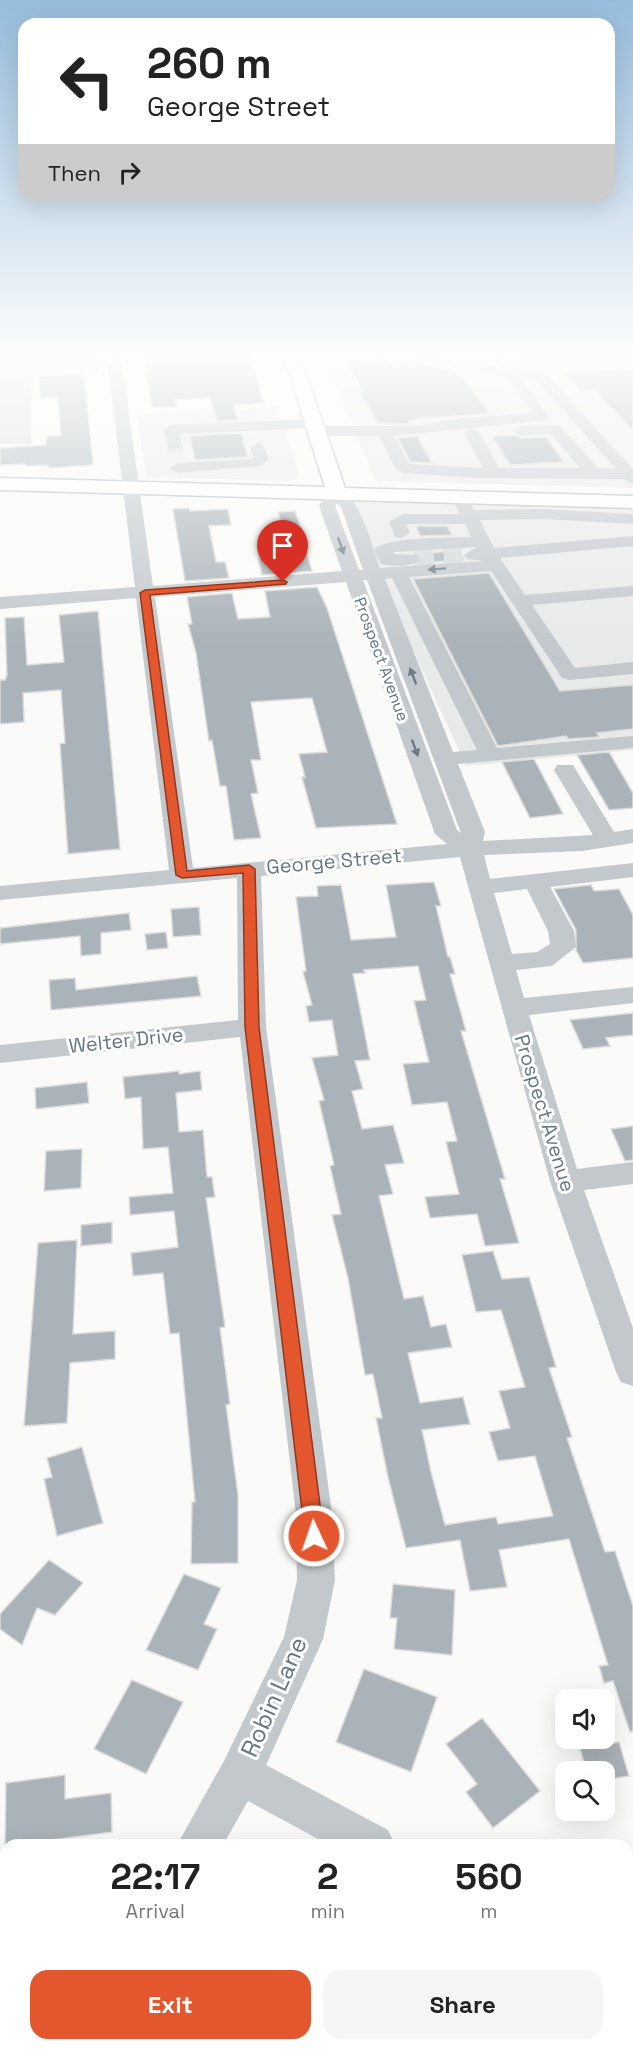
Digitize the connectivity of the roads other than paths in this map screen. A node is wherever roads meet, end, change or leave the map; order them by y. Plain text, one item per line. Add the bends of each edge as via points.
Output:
1 (127, 453) edge
2 (259, 453) edge
3 (323, 453) edge
4 (395, 453) edge
5 (442, 453) edge
6 (483, 453) edge
7 (575, 453) edge
8 (611, 453) edge
9 (176, 455) joint
10 (450, 470) junction
11 (476, 473) junction
12 (495, 473) junction
13 (593, 473) junction
14 (632, 475) edge
15 (0, 484) edge
16 (132, 487) junction
17 (175, 488) junction
18 (336, 492) junction
19 (453, 496) junction
20 (511, 498) junction
21 (633, 502) edge
22 (633, 519) edge
23 (359, 536) junction
24 (480, 538) junction
25 (633, 542) edge
26 (462, 556) tunnel mouth
27 (414, 559) tunnel mouth
28 (398, 572) junction
29 (373, 574) junction
30 (351, 577) junction
31 (633, 591) edge
32 (145, 593) junction
33 (519, 601) junction
34 (0, 603) edge
35 (633, 668) edge
36 (633, 742) edge
37 (490, 755) junction
38 (445, 759) junction
39 (566, 770) dead end
40 (633, 836) edge
41 (607, 840) junction
42 (470, 849) junction
43 (249, 869) junction
44 (633, 870) edge
45 (182, 875) junction
46 (534, 880) junction
47 (482, 887) junction
48 (0, 893) edge
49 (502, 963) junction
50 (633, 995) edge
51 (515, 1008) junction
52 (252, 1027) junction
53 (1, 1061) edge
54 (633, 1173) edge
55 (565, 1181) junction
56 (633, 1372) edge
57 (240, 1774) junction
58 (202, 1839) edge
59 (362, 1839) edge

1 - 16 street
2 - 9 street via 261,459 254,463
3 - 18 main road, Prospect Avenue
4 - 10 street via 403,468
5 - 10 street
6 - 12 street
7 - 13 street
8 - 14 street
9 - 17 street
10 - 11 street
11 - 12 street
11 - 19 street
11 - 20 street
12 - 13 street
13 - 14 street
15 - 16 main road
16 - 17 main road
16 - 32 street
17 - 18 main road
18 - 19 main road
18 - 23 street, Prospect Avenue via 350,505
18 -> 30 street, Prospect Avenue via 327,506
19 - 20 main road
19 - 24 street
20 - 21 main road
22 - 24 street via 542,514
23 - 24 street via 401,533 417,539
23 - 29 street, Prospect Avenue
24 - 25 street
24 - 26 street
24 - 27 street via 383,550 387,560
24 -> 28 street
24 - 33 street
28 - 29 street
28 - 37 street
29 - 30 street
38 -> 29 street, Prospect Avenue
30 - 32 street
30 -> 42 street, Prospect Avenue via 447,834
31 - 33 street
32 - 34 street
32 - 45 street
33 - 35 street via 569,674
36 - 37 street
37 - 38 street
38 - 42 street, Prospect Avenue via 473,832
39 - 41 street
40 - 41 street, George Street
41 - 42 street, George Street via 551,847
42 - 43 street, George Street
42 - 47 street, Prospect Avenue
43 - 45 street, George Street
43 - 52 street, Robin Lane
44 - 46 street
45 - 48 street, George Street
46 - 47 street
46 - 49 street via 561,932 563,947 543,960
47 - 49 street, Prospect Avenue
49 - 51 street, Prospect Avenue
50 - 51 street
51 - 55 street, Prospect Avenue
52 - 53 street, Welter Drive
52 - 57 street, Robin Lane via 314,1514 316,1580 303,1639
54 - 55 street
55 - 56 street, Prospect Avenue
57 - 58 street, Robin Lane
57 - 59 street, Robin Lane

